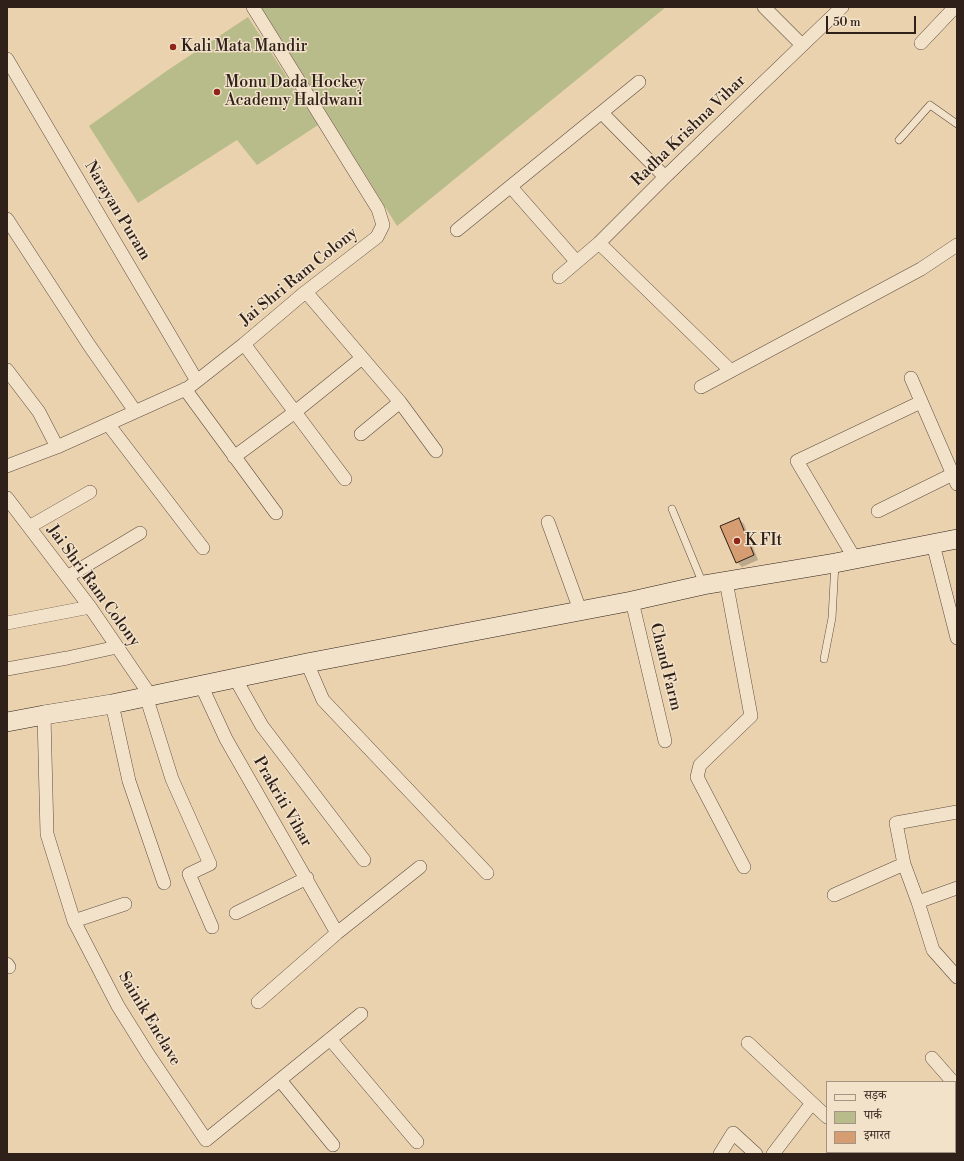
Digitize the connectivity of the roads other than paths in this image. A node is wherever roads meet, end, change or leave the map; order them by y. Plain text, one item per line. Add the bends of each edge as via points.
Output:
1 (253, 7) edge
2 (764, 7) edge
3 (842, 7) edge
4 (954, 7) edge
5 (921, 42) dead end
6 (802, 46) junction
7 (7, 59) edge
8 (638, 82) dead end
9 (602, 113) junction
10 (957, 124) edge
11 (899, 140) dead end
12 (665, 177) junction
13 (511, 187) junction
14 (7, 219) edge
15 (457, 230) dead end
16 (599, 243) junction
17 (957, 245) edge
18 (576, 261) junction
19 (558, 277) dead end
20 (306, 292) junction
21 (244, 344) junction
22 (362, 358) junction
23 (7, 370) edge
24 (731, 371) junction
25 (911, 378) dead end
26 (197, 381) junction
27 (701, 387) dead end
28 (185, 389) junction
29 (400, 402) junction
30 (921, 402) junction
31 (135, 411) junction
32 (295, 412) junction
33 (108, 424) junction
34 (360, 434) dead end
35 (57, 447) junction
36 (436, 451) dead end
37 (234, 457) junction
38 (7, 466) edge
39 (345, 478) dead end
40 (955, 479) edge
41 (90, 492) dead end
42 (7, 498) edge
43 (672, 509) dead end
44 (878, 511) dead end
45 (276, 513) dead end
46 (548, 522) dead end
47 (29, 527) junction
48 (140, 533) dead end
49 (957, 539) edge
50 (933, 544) junction
51 (203, 548) dead end
52 (855, 559) junction
53 (835, 563) junction
54 (67, 577) junction
55 (726, 581) junction
56 (703, 585) junction
57 (632, 601) junction
58 (90, 607) junction
59 (580, 610) junction
60 (7, 623) edge
61 (957, 638) edge
62 (117, 646) junction
63 (824, 659) dead end
64 (307, 663) junction
65 (7, 669) edge
66 (235, 678) junction
67 (201, 685) junction
68 (148, 696) junction
69 (112, 704) junction
70 (44, 714) junction
71 (7, 722) edge
72 (666, 741) dead end
73 (957, 812) edge
74 (364, 860) dead end
75 (904, 864) junction
76 (420, 867) dead end
77 (744, 867) dead end
78 (487, 873) dead end
79 (306, 878) junction
80 (164, 883) dead end
81 (957, 888) edge
82 (834, 895) dead end
83 (918, 902) junction
84 (126, 904) dead end
85 (236, 913) dead end
86 (74, 921) junction
87 (212, 927) dead end
88 (337, 933) junction
89 (957, 977) edge
90 (258, 1002) dead end
91 (361, 1014) dead end
92 (330, 1039) junction
93 (748, 1043) dead end
94 (932, 1058) dead end
95 (280, 1080) junction
96 (952, 1081) edge
97 (812, 1103) junction
98 (826, 1116) edge
99 (417, 1142) dead end
100 (334, 1145) dead end
101 (720, 1154) edge
102 (756, 1154) edge
103 (773, 1154) edge

1 - 20 street, Jai Shri Ram Colony via 378,209 382,226 377,237
2 - 6 street
3 - 6 street, Radha Krishna Vihar
4 - 5 street
6 - 12 street, Radha Krishna Vihar
7 - 26 street, Narayan Puram
8 - 9 street
9 - 12 street
9 - 13 street
10 - 11 lane via 930,105
12 - 16 street, Radha Krishna Vihar
13 - 15 street
13 - 18 street
14 - 31 street
16 - 18 street, Radha Krishna Vihar
16 - 24 street
17 - 24 street via 921,269
18 - 19 street, Radha Krishna Vihar
20 - 21 street, Jai Shri Ram Colony
20 - 22 street
21 - 26 street, Jai Shri Ram Colony
21 - 32 street
22 - 29 street
22 - 32 street
23 - 35 street via 39,412
24 - 27 street
25 - 30 street
26 - 28 street, Jai Shri Ram Colony
28 - 31 street, Jai Shri Ram Colony
28 - 37 street
29 - 34 street
29 - 36 street
30 - 40 street
30 - 52 street via 797,461
31 - 33 street, Jai Shri Ram Colony
32 - 37 street
32 - 39 street
33 - 35 street, Jai Shri Ram Colony
33 - 51 street
35 - 38 street, Jai Shri Ram Colony
37 - 45 street
40 - 44 street
41 - 47 street
42 - 47 street, Jai Shri Ram Colony
43 - 56 lane
46 - 59 street
47 - 54 street, Jai Shri Ram Colony
48 - 54 street
49 - 50 street
50 - 52 street
50 - 61 street
52 - 53 street
53 - 55 street
53 - 63 lane via 832,618
54 - 58 street, Jai Shri Ram Colony
55 - 56 street
55 - 77 street via 751,716 700,765 697,777
56 - 57 street
57 - 59 street
57 - 72 street, Chand Farm
58 - 60 street
58 - 62 street, Jai Shri Ram Colony
59 - 64 street
62 - 65 street
62 - 68 street, Jai Shri Ram Colony
64 - 66 street
64 - 78 street via 324,700
66 - 67 street
66 - 74 street via 262,726
67 - 68 street
67 - 79 street, Prakriti Vihar via 226,739
68 - 69 street
68 - 87 street, Jai Shri Ram Colony via 172,779 210,864 189,874
69 - 70 street
69 - 80 street via 129,781
70 - 71 street
70 - 86 street, Sainik Enclave via 47,834
73 - 75 street via 896,823
75 - 82 street
75 - 83 street
76 - 88 street
79 - 85 street
79 - 88 street, Prakriti Vihar
81 - 83 street
83 - 89 street via 933,950
84 - 86 street
86 - 95 street, Sainik Enclave via 118,1006 206,1140
88 - 90 street
91 - 92 street, Sainik Enclave
92 - 95 street, Sainik Enclave
92 - 99 street
93 - 97 street
94 - 96 street
95 - 100 street
97 - 98 street
97 - 103 street
101 - 102 street via 733,1133

